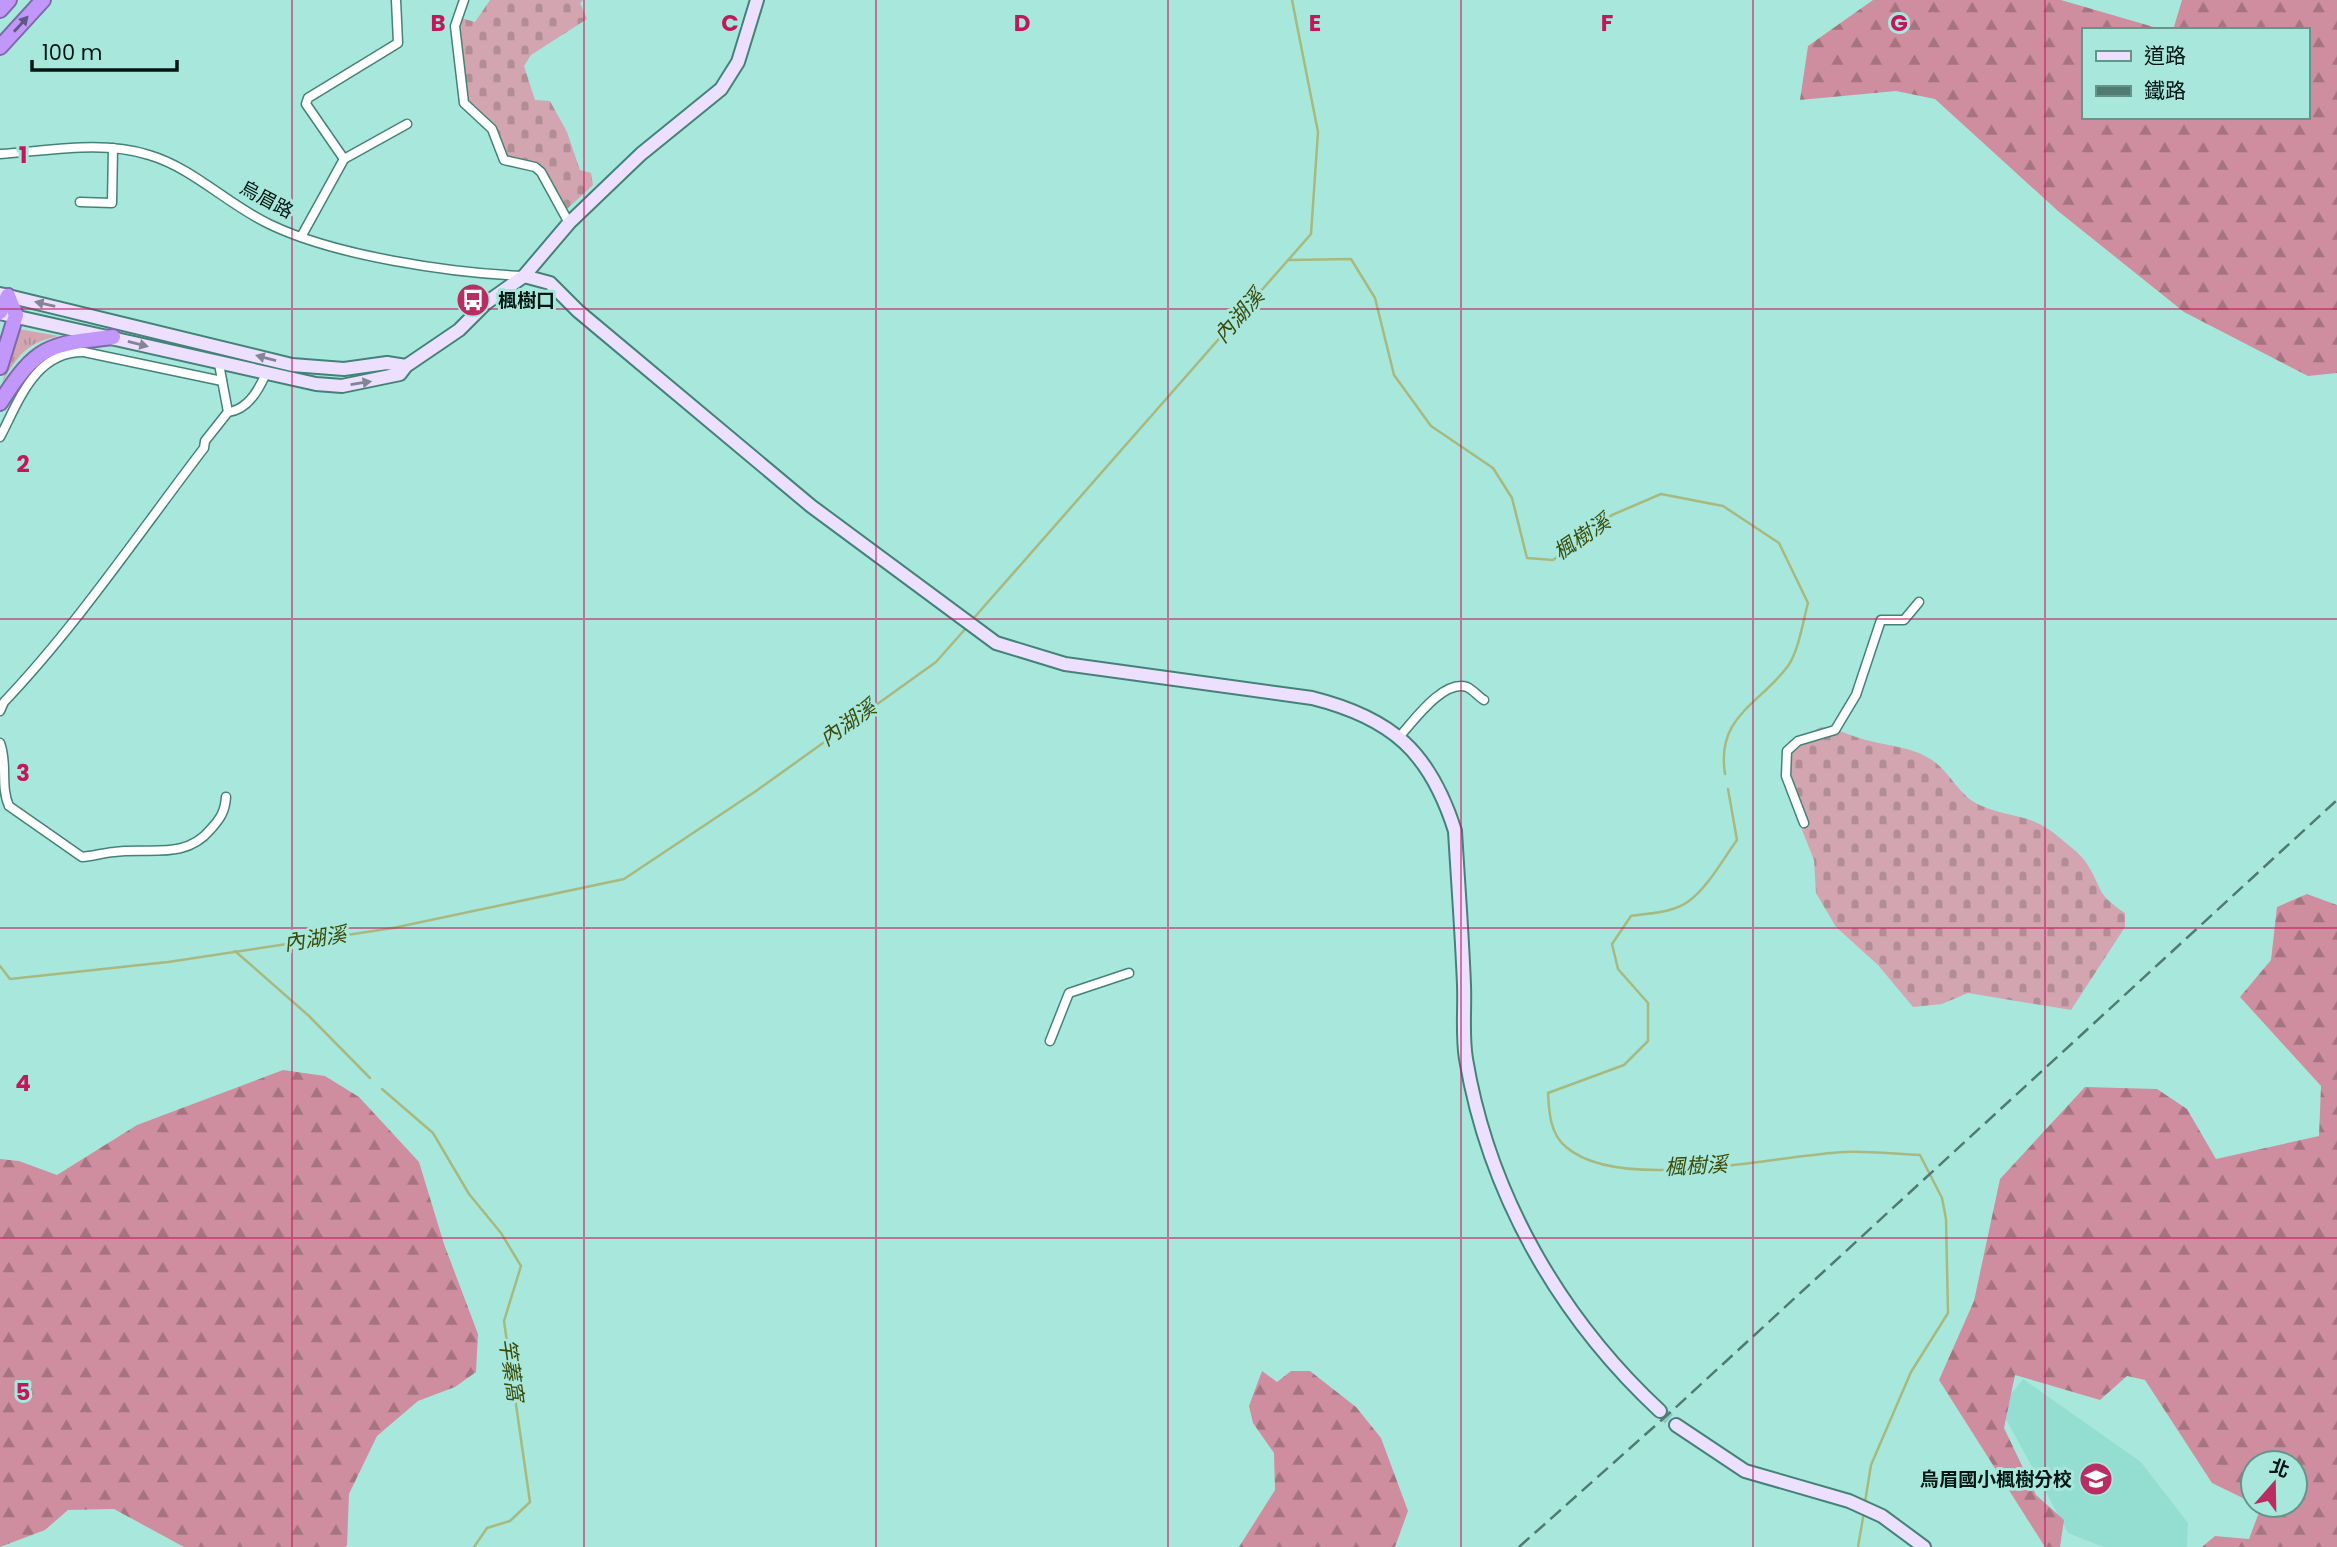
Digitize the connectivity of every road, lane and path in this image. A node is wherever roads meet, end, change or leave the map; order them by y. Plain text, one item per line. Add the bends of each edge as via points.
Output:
1 (9, 0) edge
2 (43, 0) edge
3 (396, 0) edge
4 (464, 0) edge
5 (757, 0) edge
6 (0, 10) edge
7 (0, 47) edge
8 (407, 124) dead end
9 (113, 148) junction
10 (0, 154) edge
11 (344, 159) junction
12 (80, 202) dead end
13 (569, 223) junction
14 (301, 237) junction
15 (524, 276) junction
16 (4, 295) edge
17 (0, 313) edge
18 (16, 315) junction
19 (113, 337) junction
20 (219, 364) junction
21 (406, 366) junction
22 (0, 367) edge
23 (266, 373) junction
24 (222, 381) junction
25 (0, 402) edge
26 (228, 412) junction
27 (0, 437) edge
28 (1919, 602) dead end
29 (0, 693) edge
30 (1484, 700) dead end
31 (4, 702) junction
32 (0, 711) edge
33 (1399, 737) junction
34 (0, 743) edge
35 (226, 797) dead end
36 (1804, 822) dead end
37 (1129, 973) dead end
38 (1050, 1041) dead end
39 (1661, 1411) tunnel mouth
40 (1676, 1425) tunnel mouth
41 (1924, 1547) edge

1 - 6 highway
7 -> 2 highway
3 - 11 street via 398,43 308,98 306,104
4 - 13 street via 455,26 464,103 492,129 504,160 535,167 547,178
5 - 13 street via 738,62 721,89 640,154
8 - 11 street
9 - 10 street, 烏眉路
9 - 12 street via 112,204
9 - 14 street, 烏眉路 via 149,155 185,170 243,211
11 - 14 street
13 - 15 street
14 - 15 street, 烏眉路 via 354,252
15 - 21 street via 486,303 459,330
15 - 33 street via 550,283 811,506 996,643 1065,664 1312,698 1367,715
16 - 17 highway
16 - 18 highway
21 -> 16 street via 387,363 344,369 292,365
17 - 18 street
18 - 19 street
18 - 22 highway
19 -> 20 street
19 - 25 highway via 63,342 39,354 19,373
20 - 23 street
20 - 24 street
23 -> 21 street via 342,386 384,380 400,374
23 - 26 street via 257,394
24 - 26 street
24 - 27 street via 84,352 66,354 36,370
26 - 31 street via 45,659
28 - 36 street via 1904,620 1881,620 1856,695 1835,730 1798,741 1787,751 1786,776
29 - 31 street
30 - 33 street via 1466,687 1452,687 1436,696
31 - 32 street
33 - 39 street via 1419,755 1434,779 1455,831 1465,1057 1498,1178 1551,1282 1617,1367
34 - 35 street via 1,779 9,806 82,857 177,850 195,844 225,812
37 - 38 street via 1069,993
40 - 41 street via 1745,1471 1849,1501 1882,1516

